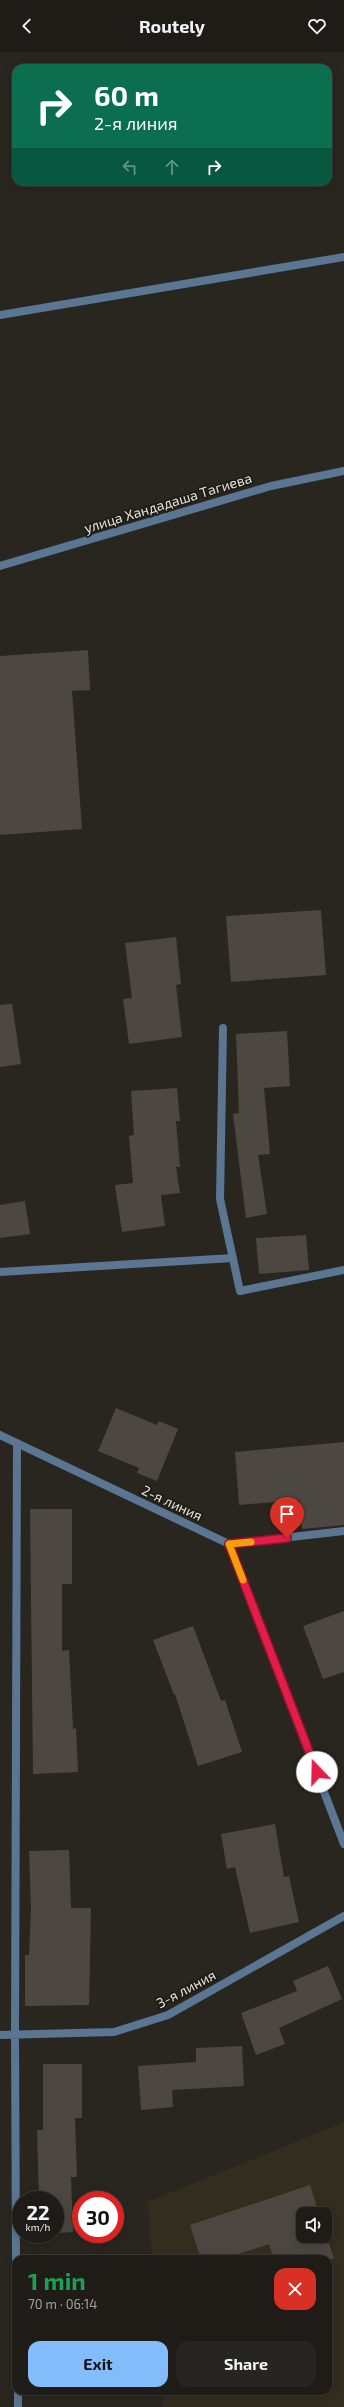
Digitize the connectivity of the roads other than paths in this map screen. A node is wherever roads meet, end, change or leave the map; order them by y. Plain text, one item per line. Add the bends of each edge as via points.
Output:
1 (344, 257) edge
2 (0, 315) edge
3 (344, 471) edge
4 (344, 476) edge
5 (0, 566) edge
6 (0, 571) edge
7 (223, 1028) dead end
8 (233, 1258) junction
9 (344, 1270) edge
10 (0, 1272) edge
11 (0, 1435) edge
12 (17, 1443) junction
13 (344, 1531) edge
14 (229, 1544) junction
15 (344, 1844) edge
16 (344, 1916) edge
17 (15, 2034) junction
18 (0, 2036) edge
19 (16, 2255) edge
20 (18, 2395) edge
21 (18, 2407) edge

1 - 2 street
3 - 5 street, улица Хандадаша Тагиева via 271,486
4 - 6 street, улица Хандадаша Тагиева via 268,492
7 - 8 street via 220,1199
8 - 9 street via 240,1291
8 - 10 street
11 - 12 street, 2-я линия
12 - 14 street, 2-я линия
12 - 17 street
13 - 14 street
14 - 15 street
16 - 17 street, 3-я линия via 168,2015 114,2032
17 - 18 street, 3-я линия
17 - 19 street
20 - 21 street

